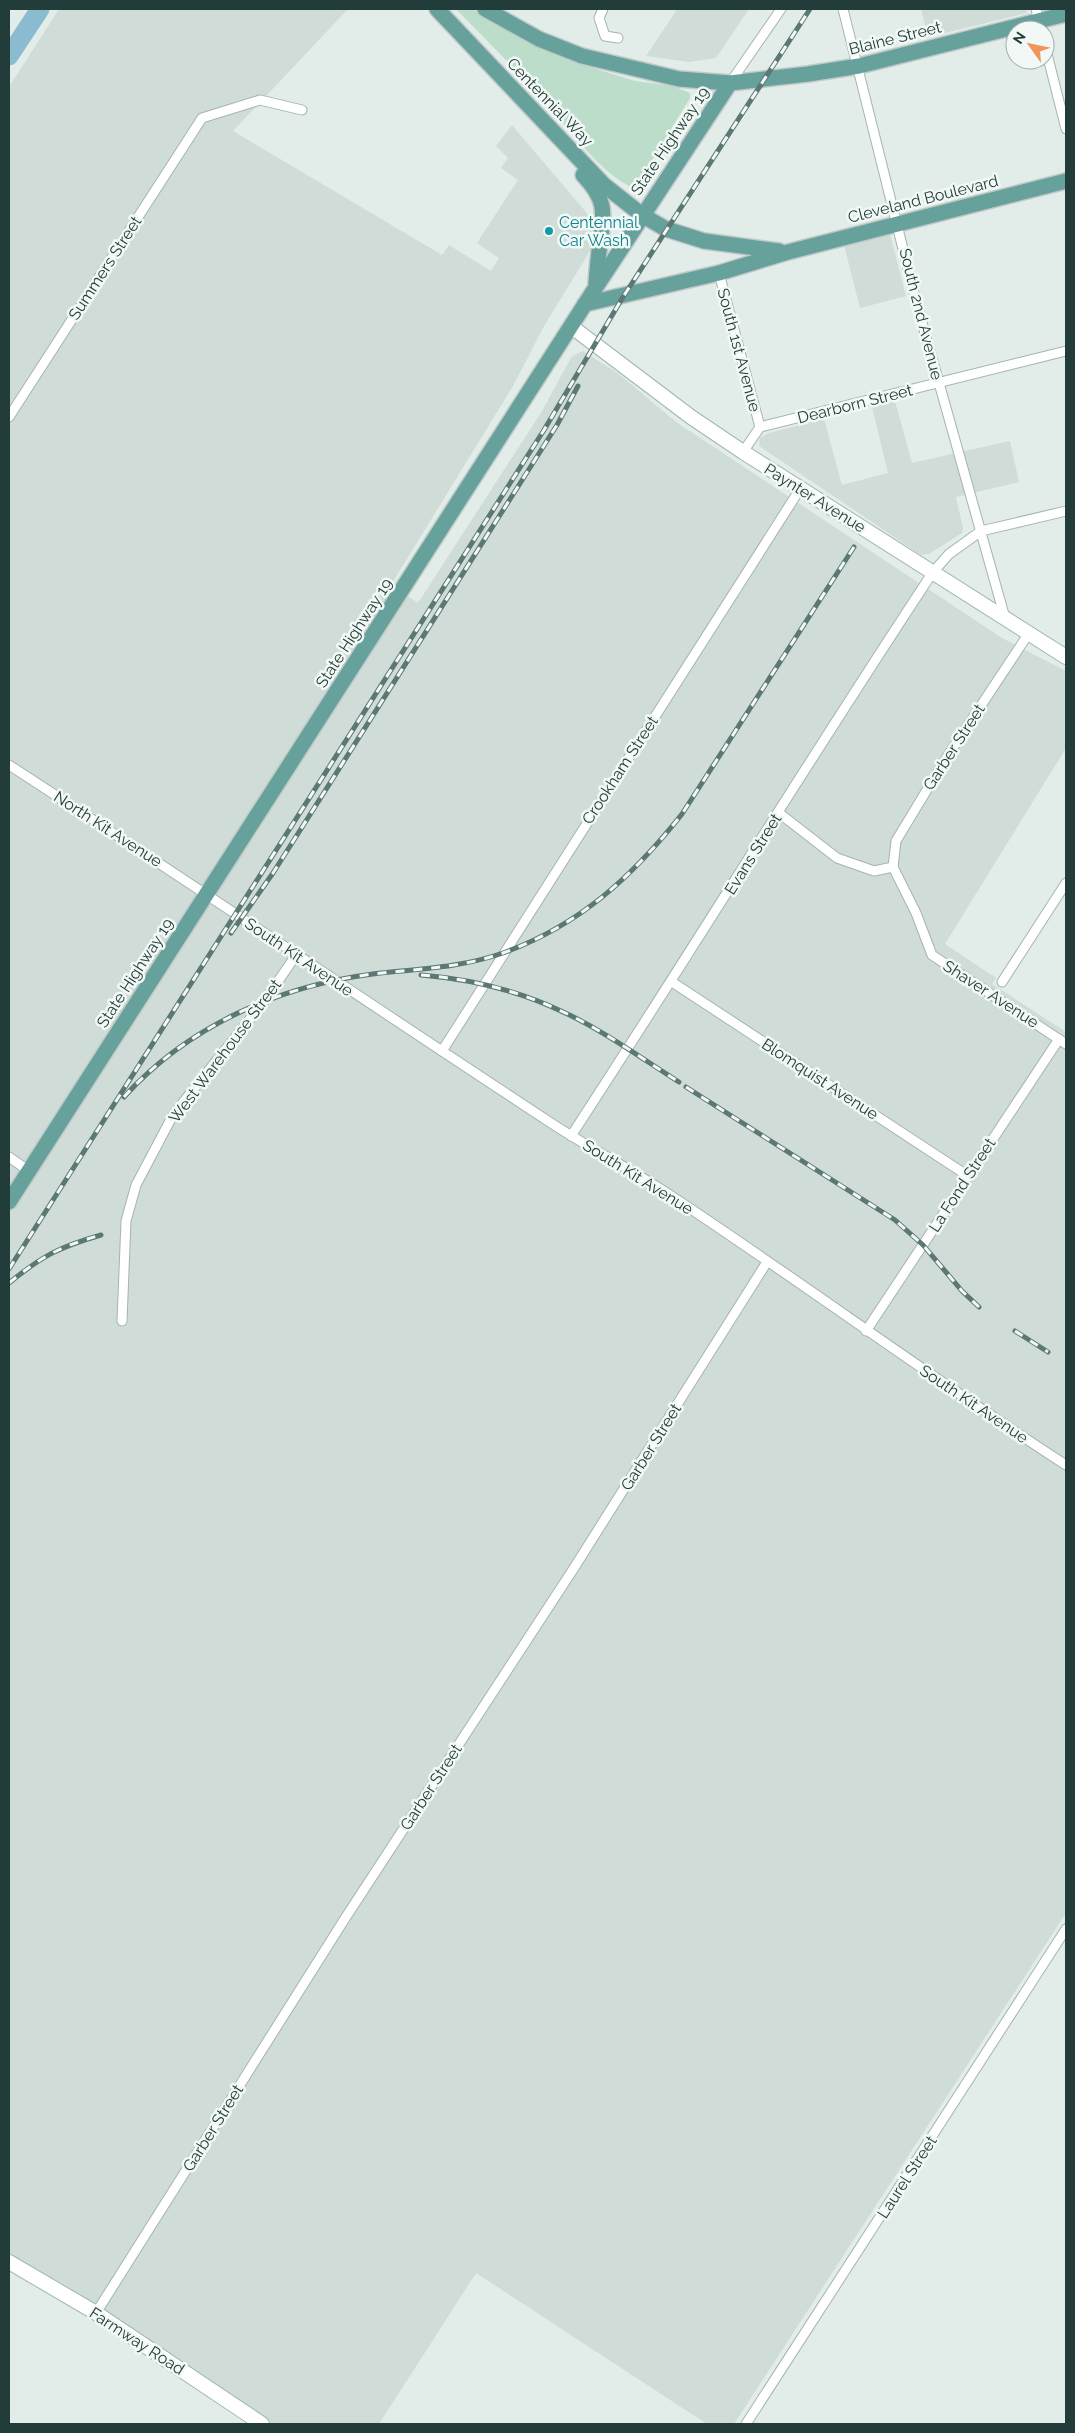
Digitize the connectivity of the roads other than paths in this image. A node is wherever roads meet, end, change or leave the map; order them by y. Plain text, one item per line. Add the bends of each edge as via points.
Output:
1 (437, 9) edge
2 (485, 9) edge
3 (603, 9) edge
4 (781, 9) edge
5 (843, 9) edge
6 (1066, 14) edge
7 (1038, 20) edge
8 (451, 23) junction
9 (1005, 28) edge
10 (618, 38) dead end
11 (859, 66) junction
12 (1051, 70) edge
13 (730, 83) junction
14 (302, 110) dead end
15 (1066, 129) edge
16 (1066, 181) edge
17 (642, 215) junction
18 (897, 223) junction
19 (788, 252) junction
20 (719, 273) junction
21 (596, 287) junction
22 (584, 304) junction
23 (572, 327) junction
24 (1066, 351) edge
25 (938, 383) junction
26 (9, 418) edge
27 (760, 427) junction
28 (743, 452) junction
29 (800, 489) junction
30 (1066, 511) edge
31 (981, 530) junction
32 (933, 572) junction
33 (1005, 618) junction
34 (1029, 634) junction
35 (1066, 657) edge
36 (9, 766) edge
37 (779, 813) junction
38 (893, 867) junction
39 (1066, 883) edge
40 (208, 893) junction
41 (296, 955) junction
42 (672, 982) junction
43 (1002, 982) dead end
44 (1063, 1041) edge
45 (442, 1051) junction
46 (571, 1136) junction
47 (9, 1158) edge
48 (29, 1171) junction
49 (968, 1176) junction
50 (9, 1202) edge
51 (767, 1262) junction
52 (122, 1321) dead end
53 (866, 1332) junction
54 (1066, 1465) edge
55 (1066, 1929) edge
56 (9, 2262) edge
57 (96, 2313) junction
58 (262, 2424) edge
59 (746, 2424) edge

1 - 8 main road, Centennial Way
2 - 13 main road, Centennial Way via 539,39 582,56 679,79
3 - 10 street via 599,18 605,36
4 - 13 street
5 - 11 street, South 2nd Avenue
6 - 7 main road, Blaine Street
8 - 17 main road, Centennial Way via 604,185
8 - 21 main road via 464,50 593,186 600,199 604,223
9 - 11 main road, Blaine Street
11 - 13 main road, Blaine Street
11 - 18 street, South 2nd Avenue
12 - 15 street
13 - 17 main road, State Highway 19
14 - 26 street, Summers Street via 260,100 202,118
16 - 18 main road, Cleveland Boulevard
17 - 19 main road, Centennial Way via 666,229 704,241
17 - 21 main road, State Highway 19
18 - 19 main road, Cleveland Boulevard
18 - 25 street, South 2nd Avenue
19 - 20 main road, Cleveland Boulevard
20 - 22 main road, Cleveland Boulevard
20 - 27 street, South 1st Avenue
21 - 22 main road, State Highway 19
22 - 23 main road, State Highway 19
23 - 28 street, Paynter Avenue
23 - 40 main road, State Highway 19
24 - 25 street, Dearborn Street
25 - 27 street, Dearborn Street
25 - 31 street, South 2nd Avenue
27 - 28 street
28 - 29 street, Paynter Avenue
29 - 32 street, Paynter Avenue
29 - 45 street, Crookham Street
30 - 31 street
31 - 32 street, Evans Street via 949,554
31 - 33 street, South 2nd Avenue
32 - 33 street, Paynter Avenue
32 - 37 street, Evans Street
33 - 34 street, Paynter Avenue
34 - 35 street, Paynter Avenue
34 - 38 street, Garber Street via 945,760 896,841
36 - 40 street, North Kit Avenue
37 - 38 street via 837,858 874,871
37 - 42 street, Evans Street
38 - 44 street, Shaver Avenue via 932,955
39 - 43 street
40 - 41 street, South Kit Avenue
40 - 48 main road, State Highway 19
41 - 45 street, South Kit Avenue
41 - 52 street, West Warehouse Street via 266,999 173,1115 136,1185 126,1221
42 - 46 street, Evans Street
42 - 49 street, Blomquist Avenue
44 - 49 street, La Fond Street
45 - 46 street, South Kit Avenue
46 - 51 street, South Kit Avenue via 679,1201
47 - 48 street
48 - 50 main road, State Highway 19
49 - 53 street, La Fond Street
51 - 53 street, South Kit Avenue
51 - 57 street, Garber Street
53 - 54 street, South Kit Avenue
55 - 59 street, Laurel Street
56 - 57 street, Farmway Road
57 - 58 street, Farmway Road

